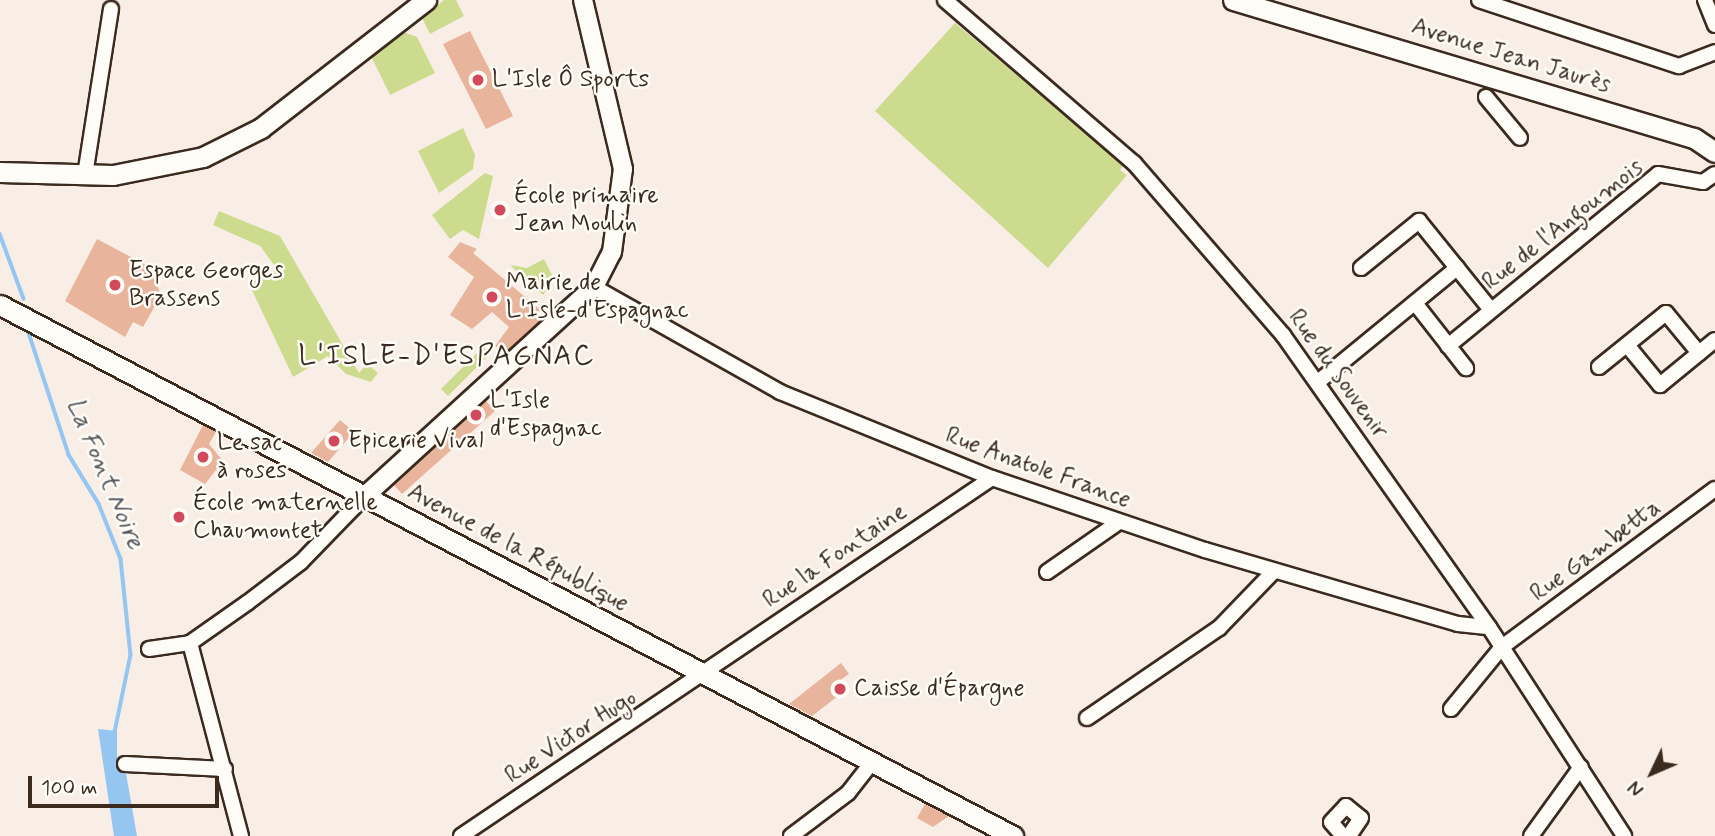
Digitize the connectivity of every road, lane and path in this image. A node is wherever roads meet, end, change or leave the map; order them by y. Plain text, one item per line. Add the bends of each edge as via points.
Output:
1 (426, 0) edge
2 (583, 0) edge
3 (944, 0) edge
4 (1233, 0) edge
5 (1479, 0) edge
6 (1705, 0) edge
7 (111, 9) dead end
8 (1715, 25) edge
9 (1715, 52) edge
10 (1486, 97) dead end
11 (1520, 138) dead end
12 (1694, 138) junction
13 (1715, 138) edge
14 (1715, 152) edge
15 (0, 172) edge
16 (1715, 174) edge
17 (85, 175) junction
18 (1362, 268) dead end
19 (1457, 268) junction
20 (594, 287) junction
21 (1415, 303) junction
22 (0, 304) edge
23 (1491, 310) junction
24 (1715, 340) edge
25 (1627, 345) junction
26 (1448, 346) junction
27 (1699, 353) junction
28 (1599, 367) dead end
29 (1466, 368) dead end
30 (1318, 382) junction
31 (992, 478) junction
32 (1715, 489) edge
33 (366, 495) junction
34 (1119, 522) junction
35 (1275, 571) junction
36 (1047, 572) dead end
37 (1489, 627) junction
38 (190, 643) junction
39 (1502, 647) junction
40 (149, 649) dead end
41 (705, 674) junction
42 (1451, 709) dead end
43 (1087, 718) dead end
44 (872, 762) junction
45 (125, 764) dead end
46 (1581, 767) junction
47 (225, 769) junction
48 (241, 836) edge
49 (461, 836) edge
50 (791, 836) edge
51 (1013, 836) edge
52 (1343, 836) edge
53 (1349, 836) edge
54 (1531, 836) edge
55 (1624, 836) edge

1 - 17 main road via 225,148 154,171
2 - 20 street via 622,169 619,227
3 - 30 street, Rue du Souvenir via 1134,163
4 - 12 main road, Avenue Jean Jaurès
5 - 9 street via 1679,66
6 - 8 street
7 - 17 street
10 - 11 street
12 - 13 main road, Avenue Jean Jaurès
12 - 14 main road, Avenue Jean Jaurès
15 - 17 main road
16 - 23 street, Rue de l'Angoumois via 1703,182 1658,174
18 - 19 street via 1419,221
19 - 21 street
19 - 23 street
20 - 31 street, Rue Anatole France via 780,392
20 - 33 street
21 - 26 street
21 - 30 street
22 - 33 main road, Avenue de la République
23 - 26 street, Rue de l'Angoumois
24 - 27 street
25 - 27 street via 1666,313
25 - 27 street via 1660,385
25 - 28 street
26 - 29 street
30 - 37 street, Rue du Souvenir
31 - 34 street, Rue Anatole France
31 - 41 street, Rue la Fontaine
32 - 39 street, Rue Gambetta
33 - 38 street via 301,562
33 - 41 main road, Avenue de la République
34 - 35 street, Rue Anatole France
34 - 36 street
35 - 37 street, Rue Anatole France via 1458,625
35 - 43 street via 1219,628
37 - 39 street, Rue du Souvenir
38 - 40 street
38 - 47 street via 203,709
39 - 42 street, Rue Gambetta
39 - 46 street, Rue du Souvenir
41 - 44 main road, Avenue de la République
41 - 49 street, Rue Victor Hugo
44 - 50 street via 848,793
44 - 51 main road, Avenue de la République
45 - 47 street
46 - 54 street
46 - 55 street, Rue du Souvenir
47 - 48 street
52 - 53 street via 1331,817 1346,806 1361,818

